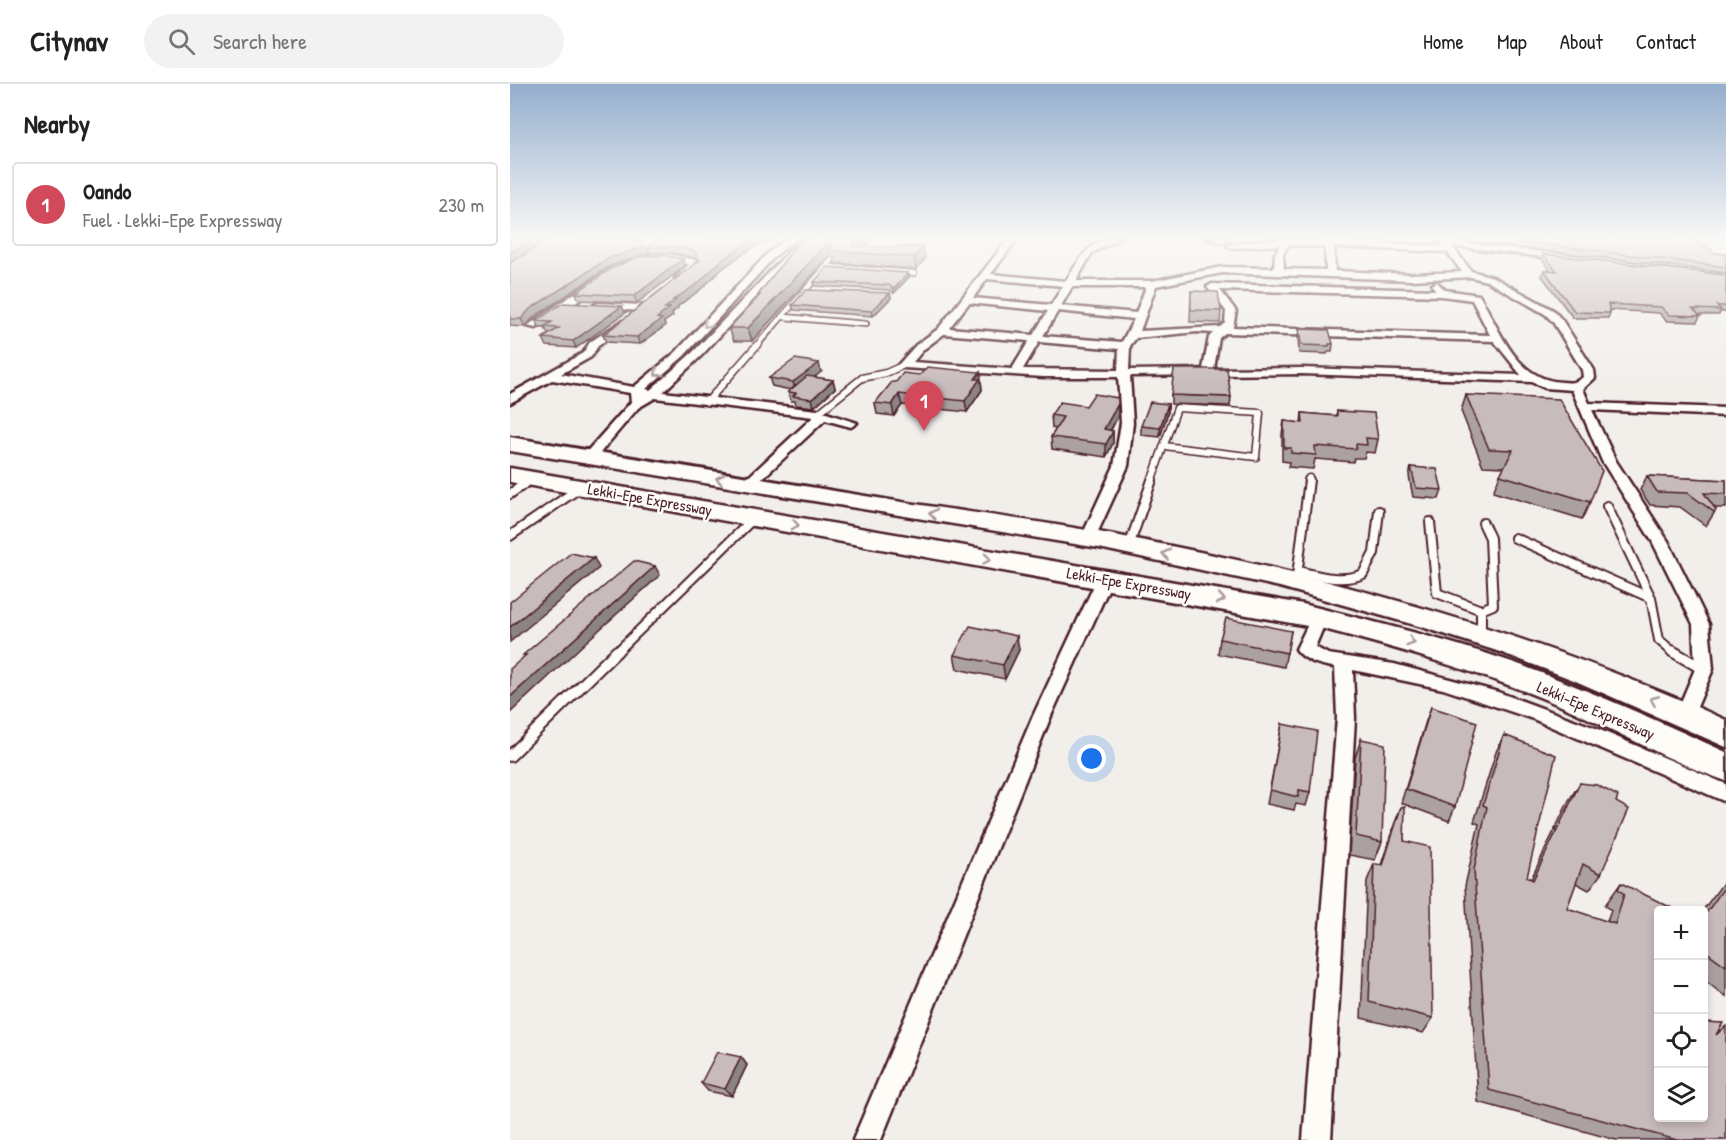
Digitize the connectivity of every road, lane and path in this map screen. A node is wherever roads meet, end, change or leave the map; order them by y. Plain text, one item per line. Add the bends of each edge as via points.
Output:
1 (591, 287) edge
2 (741, 287) edge
3 (759, 287) edge
4 (807, 287) edge
5 (974, 287) edge
6 (1068, 287) edge
7 (1151, 287) edge
8 (1212, 287) edge
9 (1223, 287) edge
10 (1439, 287) edge
11 (1503, 287) edge
12 (805, 290) junction
13 (815, 290) edge
14 (1442, 293) junction
15 (735, 294) junction
16 (752, 295) junction
17 (965, 300) junction
18 (566, 305) junction
19 (1054, 310) junction
20 (1140, 316) junction
21 (784, 317) junction
22 (866, 324) dead end
23 (532, 326) dead end
24 (1224, 330) junction
25 (942, 332) junction
26 (1133, 335) junction
27 (1497, 338) junction
28 (1034, 340) junction
29 (1125, 346) junction
30 (904, 365) junction
31 (1016, 372) junction
32 (1208, 373) junction
33 (1125, 374) junction
34 (550, 376) junction
35 (1533, 379) junction
36 (1578, 387) junction
37 (653, 394) junction
38 (635, 398) junction
39 (510, 399) edge
40 (707, 402) junction
41 (1584, 406) junction
42 (1726, 412) edge
43 (819, 415) junction
44 (851, 423) dead end
45 (510, 444) edge
46 (1164, 446) junction
47 (589, 457) junction
48 (521, 477) edge
49 (1309, 478) dead end
50 (748, 484) junction
51 (582, 487) junction
52 (510, 494) edge
53 (1607, 506) dead end
54 (1379, 511) dead end
55 (754, 518) junction
56 (1430, 522) dead end
57 (1484, 523) dead end
58 (510, 536) edge
59 (1088, 538) junction
60 (1515, 538) dead end
61 (1129, 546) junction
62 (1289, 578) junction
63 (1104, 579) junction
64 (1651, 598) junction
65 (1267, 608) junction
66 (1319, 618) junction
67 (1481, 622) junction
68 (1344, 662) junction
69 (1704, 669) junction
70 (1685, 714) junction
71 (1726, 734) edge
72 (510, 756) edge
73 (1726, 767) edge
74 (1726, 794) edge
75 (867, 1140) edge
76 (1317, 1140) edge

1 - 18 street
2 - 15 street
3 - 16 street
4 - 12 lane
5 - 17 street
6 - 19 street
7 - 20 street
8 - 24 street via 1231,311 1230,324
9 - 14 street
10 - 14 street
11 - 36 street via 1534,302 1557,320 1588,370 1589,378
12 - 13 lane
12 - 21 lane
14 - 27 street via 1476,297
15 - 16 street
15 -> 38 street
16 - 37 street
17 - 19 street
17 - 25 street
18 - 23 street
18 - 34 street via 647,305 594,344 587,355
19 - 20 street
19 - 28 street
20 - 26 street
21 - 22 lane
21 - 40 lane
24 - 26 street
24 - 27 street
24 - 32 street via 1214,337
25 - 28 street
25 - 30 street via 920,346
26 - 29 street
27 - 35 street
28 - 29 street
28 - 31 street
29 - 33 street
30 - 31 street
30 - 43 lane via 862,378
31 - 33 street
32 - 33 street
32 - 35 street via 1302,371
33 - 59 street via 1127,423 1121,466
34 - 38 street
34 - 39 street
35 - 36 street
36 - 41 street
37 - 38 street
37 - 40 street
38 - 47 street
40 - 43 street
41 - 42 street
41 - 69 street via 1609,462 1660,541 1701,624
43 - 44 street
43 - 50 street
45 - 47 highway, Lekki-Epe Expressway
46 - 46 lane via 1177,408 1260,413 1256,457
46 - 61 lane
50 -> 47 highway, Lekki-Epe Expressway
48 - 51 highway, Lekki-Epe Expressway
48 - 52 lane
49 - 62 lane
59 -> 50 highway, Lekki-Epe Expressway
51 - 55 highway, Lekki-Epe Expressway
51 - 58 lane
53 - 64 lane
54 - 62 lane via 1376,552 1368,570 1358,579
55 -> 63 highway, Lekki-Epe Expressway
55 - 72 lane
56 - 67 lane via 1437,593
57 - 67 lane via 1490,538 1493,605
59 - 61 highway, Lekki-Epe Expressway
60 - 64 lane
62 -> 61 highway, Lekki-Epe Expressway
62 - 65 highway
62 - 67 highway, Lekki-Epe Expressway
63 -> 65 highway, Lekki-Epe Expressway
63 - 75 street via 1041,716
64 - 69 lane via 1659,640
65 - 66 highway, Lekki-Epe Expressway
66 - 68 street via 1305,649 1324,660
66 -> 73 highway, Lekki-Epe Expressway via 1471,660 1634,724
70 -> 67 highway, Lekki-Epe Expressway via 1542,656
68 - 74 street via 1420,676 1516,704
68 - 76 street via 1346,718
69 - 70 street
70 - 71 highway, Lekki-Epe Expressway

